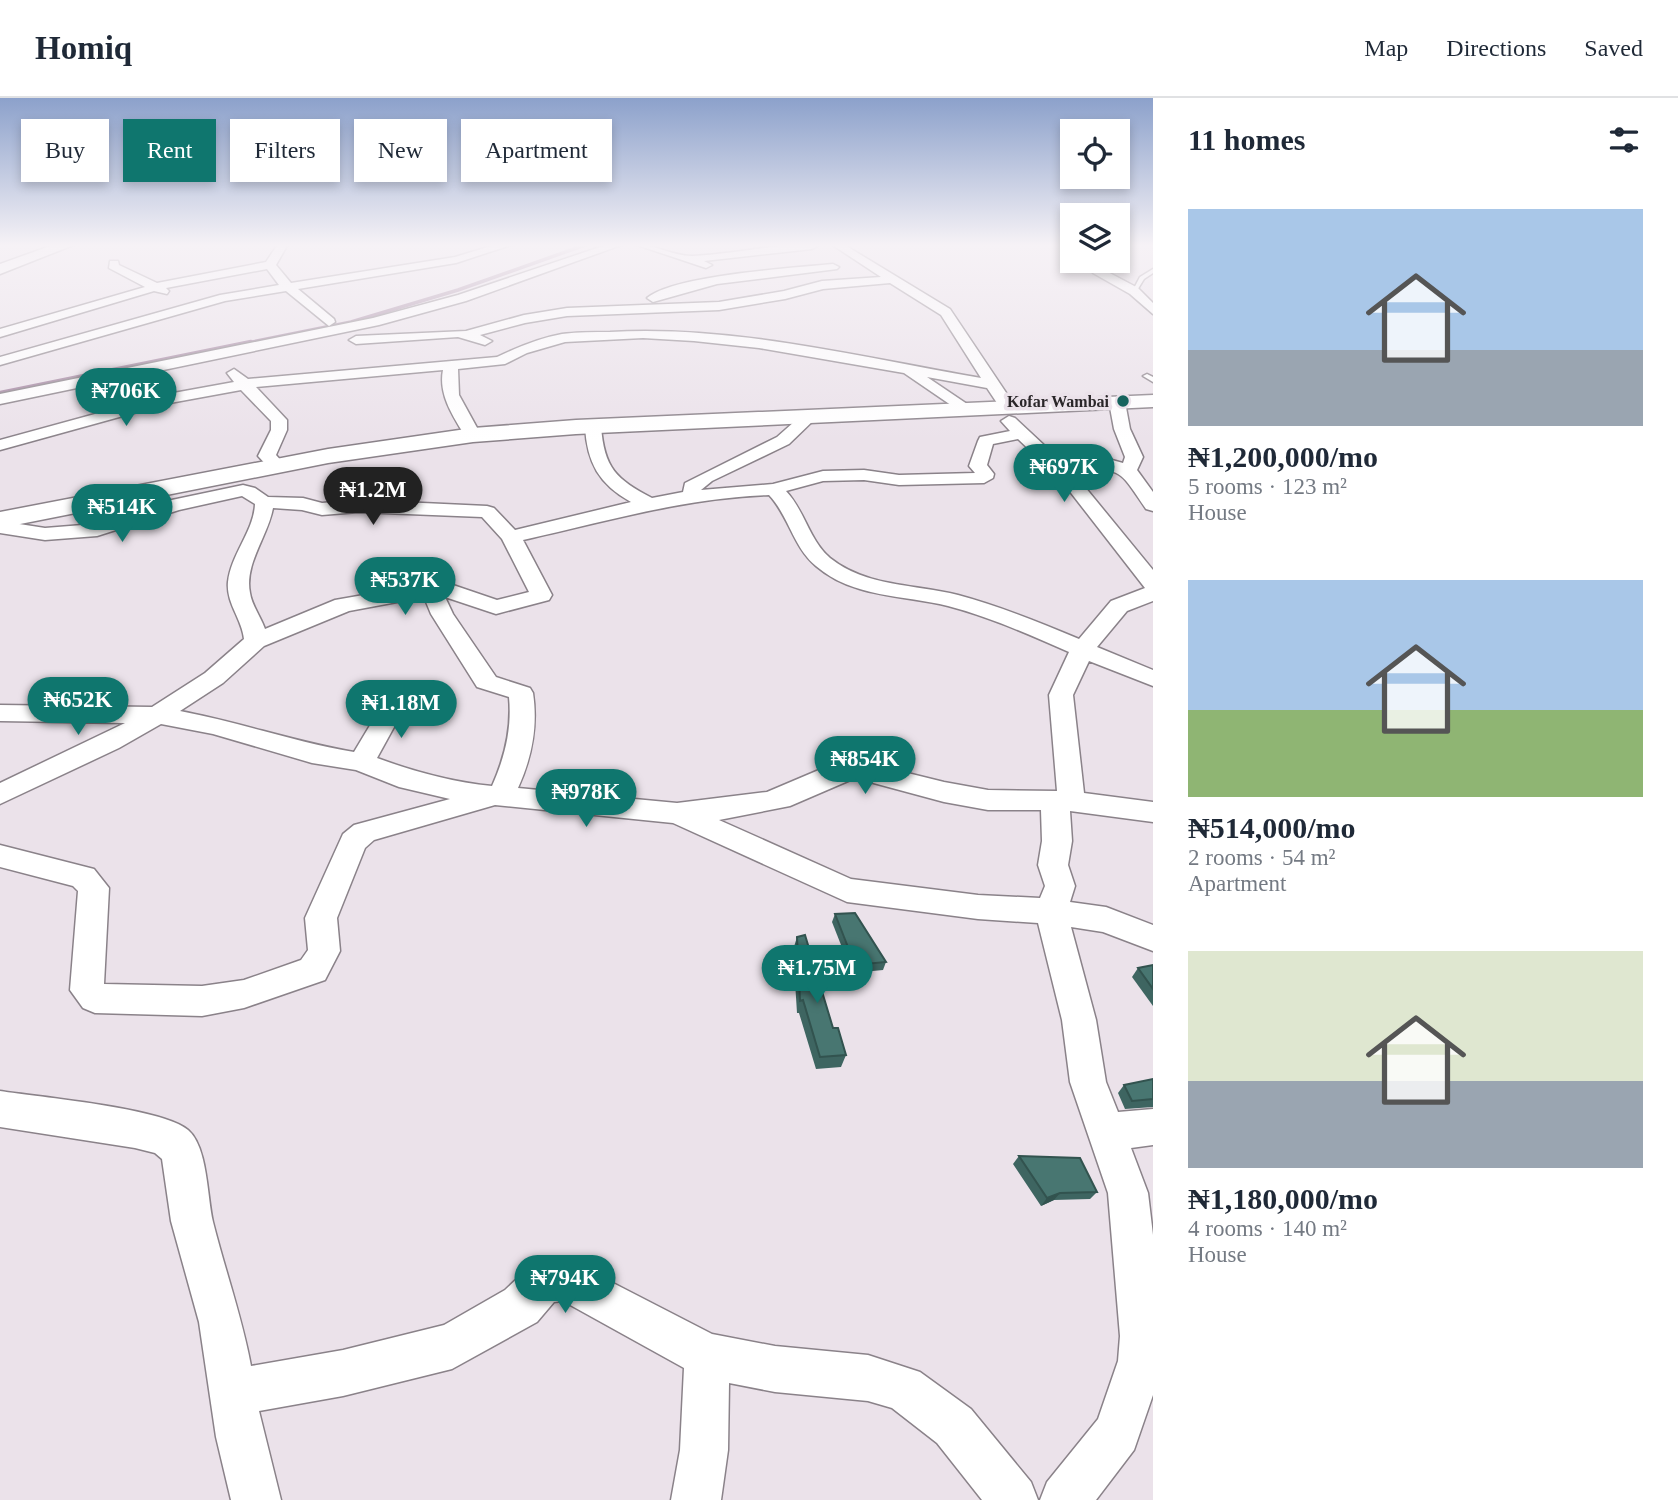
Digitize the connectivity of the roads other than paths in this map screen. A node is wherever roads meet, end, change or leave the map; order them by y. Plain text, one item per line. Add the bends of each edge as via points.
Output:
1 (81, 309) edge
2 (183, 309) edge
3 (315, 309) edge
4 (420, 309) edge
5 (627, 309) edge
6 (780, 309) edge
7 (942, 309) edge
8 (21, 313) dead end
9 (66, 314) junction
10 (329, 322) dead end
11 (135, 324) junction
12 (0, 333) edge
13 (469, 334) junction
14 (91, 337) junction
15 (293, 339) junction
16 (730, 340) junction
17 (109, 344) dead end
18 (522, 350) junction
19 (217, 355) junction
20 (0, 361) edge
21 (451, 367) junction
22 (906, 369) junction
23 (244, 384) junction
24 (993, 384) junction
25 (0, 399) edge
26 (1153, 401) edge
27 (1117, 402) junction
28 (1001, 407) junction
29 (964, 409) junction
30 (809, 417) junction
31 (593, 426) junction
32 (1022, 433) junction
33 (473, 435) junction
34 (0, 445) edge
35 (1153, 458) edge
36 (1131, 464) junction
37 (1055, 465) junction
38 (277, 466) junction
39 (238, 482) junction
40 (774, 489) junction
41 (693, 496) junction
42 (264, 502) junction
43 (648, 504) junction
44 (1153, 505) edge
45 (0, 520) edge
46 (0, 527) edge
47 (511, 537) junction
48 (1153, 584) edge
49 (432, 589) junction
50 (1153, 593) edge
51 (256, 641) junction
52 (1082, 650) junction
53 (1153, 679) edge
54 (422, 694) dead end
55 (0, 713) edge
56 (157, 715) junction
57 (361, 762) junction
58 (0, 794) edge
59 (500, 796) junction
60 (1062, 801) junction
61 (1153, 812) edge
62 (677, 813) junction
63 (0, 856) edge
64 (1051, 911) junction
65 (1153, 938) edge
66 (0, 1109) edge
67 (1153, 1127) edge
68 (1106, 1132) junction
69 (1147, 1337) edge
70 (707, 1356) junction
71 (232, 1393) junction
72 (256, 1500) edge
73 (696, 1500) edge
74 (1013, 1500) edge
75 (1065, 1500) edge

1 - 9 street
2 - 11 street
3 - 10 street
4 - 15 street
5 - 13 street via 567,312
6 - 16 street via 731,312 719,321
7 - 24 street
8 - 9 street
9 - 11 street
9 - 12 street
11 - 14 street
13 - 15 street via 312,344
13 - 18 street
14 - 17 street
14 - 20 street
15 - 19 street
16 - 18 street via 643,334 577,337
16 - 22 street
18 - 21 street via 500,361
19 - 23 street
19 - 25 street via 135,364
21 - 23 street
21 - 33 street via 448,391
22 - 24 street
22 - 29 street
23 - 34 street via 168,398
23 - 38 street via 279,420 279,432 267,451
24 - 28 street
26 - 27 street
27 - 28 street
27 - 36 street
28 - 29 street
28 - 32 street
29 - 30 street
30 - 31 street
30 - 41 street via 790,436 747,461 702,479 691,487
31 - 33 street
31 - 43 street via 599,468
32 - 37 street
32 - 40 street via 986,441 978,466 984,478 823,476
33 - 38 street
35 - 36 street
36 - 37 street
36 - 44 street
37 - 48 street
38 - 39 street
39 - 42 street
39 - 45 street
39 - 46 street via 118,525 73,534
40 - 41 street
40 - 52 street via 810,547 839,572 875,588 966,604
41 - 43 street
42 - 47 street via 303,503 322,509 482,511
42 - 51 street via 261,524 239,576 239,594 254,624
43 - 47 street
47 - 49 street via 541,595 496,607
49 - 51 street via 343,605
49 - 59 street via 435,602 486,682 521,693 522,739 515,768
50 - 52 street via 1119,606
51 - 56 street via 214,677
52 - 53 street
52 - 60 street via 1061,695 1071,784
54 - 57 street via 396,702
55 - 56 street
56 - 57 street
56 - 58 street
57 - 59 street via 409,780
59 - 62 street
59 - 63 street via 364,832 354,842 333,885 321,918 324,950 313,970 244,994 202,1001 95,998 87,990 94,888 83,877
60 - 61 street
60 - 62 street via 988,800 855,769 842,770 781,799
60 - 64 street via 1053,865 1060,886
62 - 64 street via 847,890
64 - 65 street via 1106,920
64 - 68 street via 1079,1020 1088,1082
66 - 71 street via 135,1130 174,1143 181,1152 192,1221 221,1322
67 - 68 street
68 - 69 street via 1128,1193
69 - 75 street via 1117,1433
70 - 71 street via 564,1279 539,1287 520,1306 452,1346 343,1373
70 - 73 street via 704,1450
70 - 74 street via 775,1369 868,1378 904,1388 954,1426
71 - 72 street

